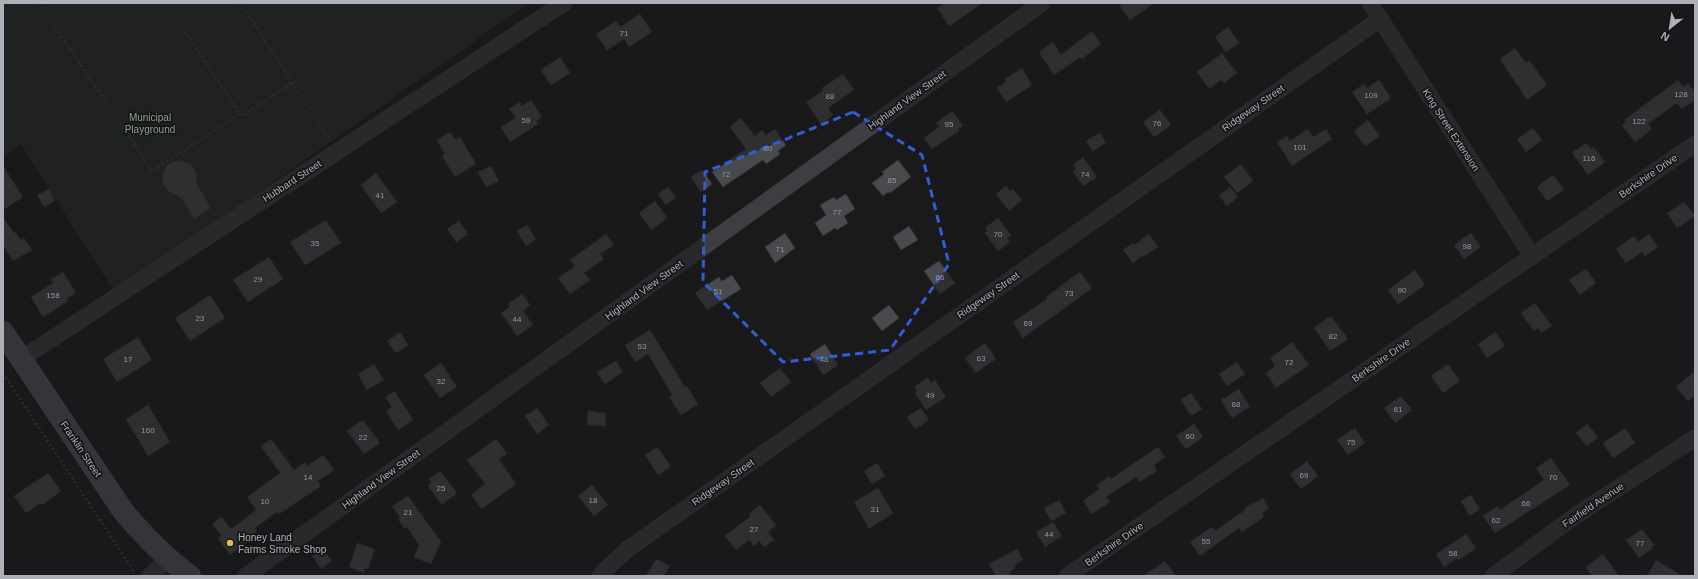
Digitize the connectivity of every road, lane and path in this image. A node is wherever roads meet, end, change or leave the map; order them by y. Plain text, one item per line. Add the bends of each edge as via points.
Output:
1 (39, 3) edge
2 (240, 3) edge
3 (564, 3) edge
4 (1042, 3) edge
5 (1370, 3) edge
6 (1380, 19) junction
7 (183, 28) dead end
8 (293, 82) junction
9 (240, 114) junction
10 (333, 144) dead end
11 (1695, 144) edge
12 (1532, 256) junction
13 (3, 332) edge
14 (21, 359) junction
15 (3, 373) edge
16 (1695, 438) edge
17 (167, 559) junction
18 (142, 574) edge
19 (190, 576) edge
20 (246, 576) edge
21 (600, 576) edge
22 (1067, 576) edge
23 (1493, 576) edge

1 - 9 path via 152,171
2 - 8 path
3 - 14 street, Hubbard Street
4 - 20 street, Highland View Street
5 - 6 street, King Street Extension
6 - 12 street, King Street Extension
6 - 21 street, Ridgeway Street via 628,549
7 - 9 path
8 - 9 path via 242,116
8 - 10 path
11 - 12 street, Berkshire Drive
12 - 22 street, Berkshire Drive
13 - 14 main road, Franklin Street
14 - 17 main road, Franklin Street via 124,511
15 - 18 path
16 - 23 street, Fairfield Avenue via 1578,514
17 - 18 street
17 - 19 main road, Franklin Street

